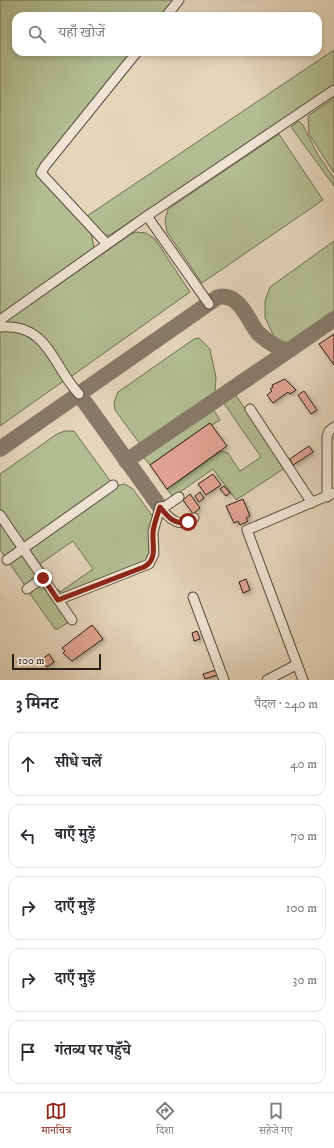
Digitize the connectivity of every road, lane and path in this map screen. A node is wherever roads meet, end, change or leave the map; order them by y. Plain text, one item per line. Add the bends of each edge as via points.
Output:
1 (179, 0) edge
2 (169, 12) edge
3 (134, 56) edge
4 (334, 90) edge
5 (147, 216) junction
6 (107, 244) junction
7 (208, 304) dead end
8 (0, 320) edge
9 (0, 327) edge
10 (79, 394) dead end
11 (250, 409) dead end
12 (334, 427) edge
13 (113, 485) dead end
14 (330, 495) edge
15 (179, 497) dead end
16 (312, 503) junction
17 (160, 507) junction
18 (0, 515) edge
19 (194, 518) dead end
20 (23, 549) junction
21 (7, 560) dead end
22 (43, 578) junction
23 (27, 589) dead end
24 (193, 597) dead end
25 (58, 600) junction
26 (72, 620) dead end
27 (296, 665) junction
28 (224, 680) edge
29 (267, 680) edge
30 (302, 680) edge

1 - 2 street
3 - 6 street via 41,173
4 - 5 street
5 - 6 street
5 - 7 street
6 - 8 street
9 - 10 street via 22,329 40,339
11 - 16 street
12 - 14 street via 327,437
13 - 20 street
14 - 16 street
15 - 17 street
16 - 27 street via 247,530
17 - 19 street via 170,519 179,523
17 - 25 street via 153,532 154,554 149,564
18 - 20 street
20 - 21 street
20 - 22 street
22 - 23 street
22 - 25 street
24 - 28 street
25 - 26 street
27 - 29 street
27 - 30 street

